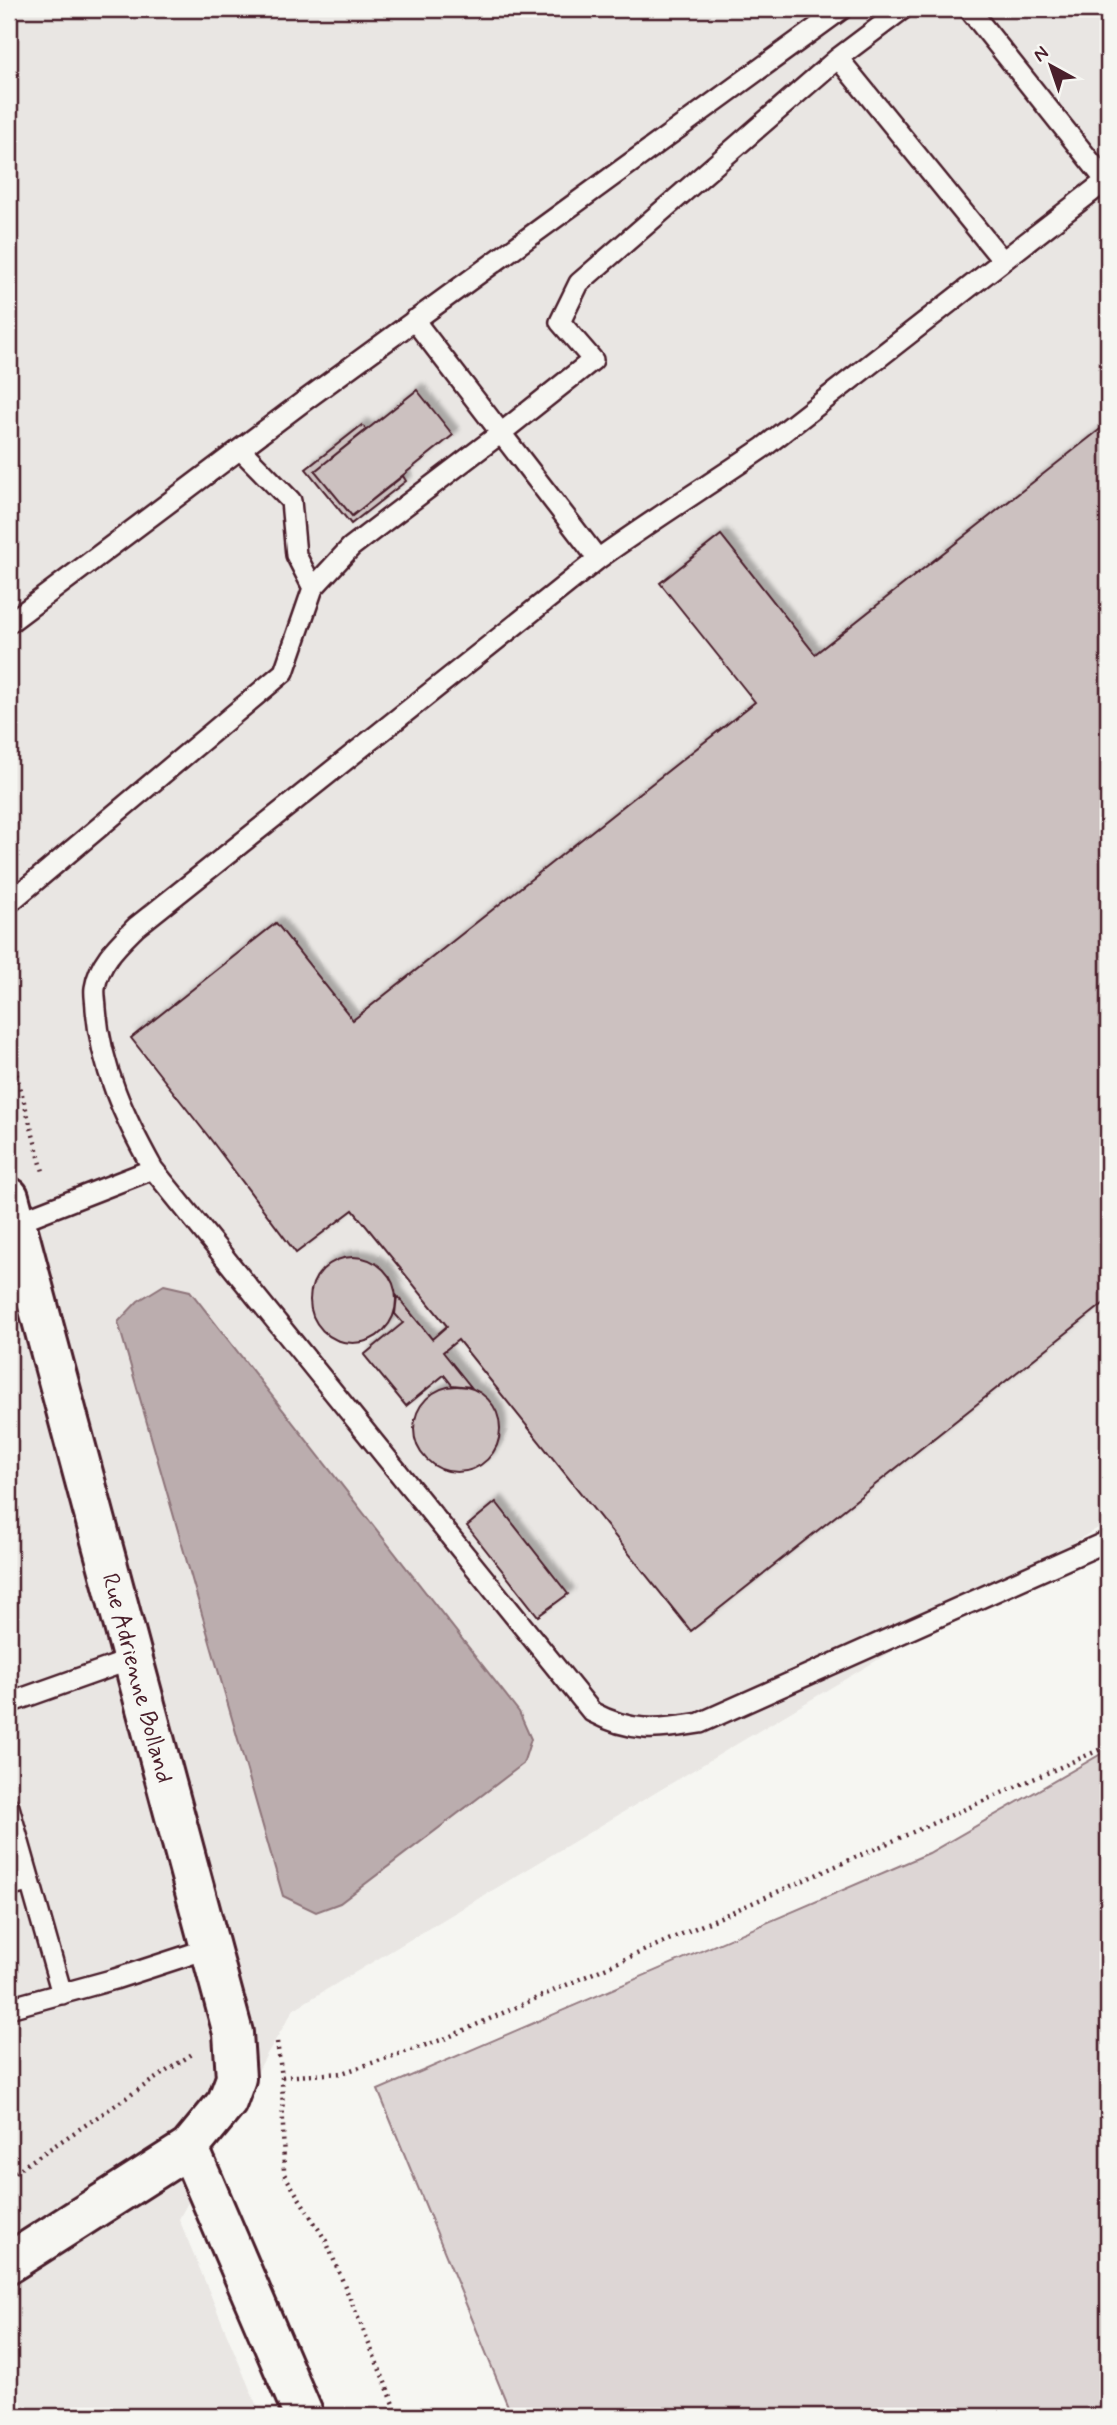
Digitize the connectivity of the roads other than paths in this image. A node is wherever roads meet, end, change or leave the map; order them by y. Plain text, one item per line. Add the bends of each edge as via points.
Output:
1 (842, 9) edge
2 (903, 9) edge
3 (969, 9) edge
4 (838, 58) junction
5 (1107, 180) edge
6 (1003, 261) junction
7 (414, 320) junction
8 (501, 433) junction
9 (240, 449) junction
10 (598, 559) junction
11 (313, 588) junction
12 (9, 623) edge
13 (9, 903) edge
14 (153, 1170) junction
15 (13, 1209) edge
16 (1108, 1541) edge
17 (133, 1659) junction
18 (9, 1703) edge
19 (9, 1807) edge
20 (30, 1881) junction
21 (9, 1887) edge
22 (210, 1948) junction
23 (62, 1994) junction
24 (9, 2008) edge
25 (189, 2148) junction
26 (9, 2263) edge
27 (304, 2416) edge

1 - 7 lane
2 - 4 lane
3 - 5 lane
4 - 6 lane
4 - 8 lane via 579,282 560,322 593,360
5 - 6 lane
6 - 10 lane via 764,447
7 - 8 lane
7 - 9 lane
8 - 10 lane
8 - 11 lane via 351,547
9 - 11 lane via 291,501 296,555
9 - 12 lane
10 - 14 lane via 136,927 109,955 94,988 98,1030 126,1121
11 - 13 lane via 284,672
14 - 15 lane
14 - 16 lane via 593,1712 614,1724 641,1730 699,1723
15 - 17 street, Rue Adrienne Bolland
17 - 18 lane
17 - 22 street, Rue Adrienne Bolland
19 - 20 lane
20 - 21 lane
20 - 23 lane
22 - 23 lane
22 - 25 street, Rue Adrienne Bolland via 233,2033 236,2078 227,2102
23 - 24 lane
25 - 26 street, Rue Adrienne Bolland
25 - 27 street

